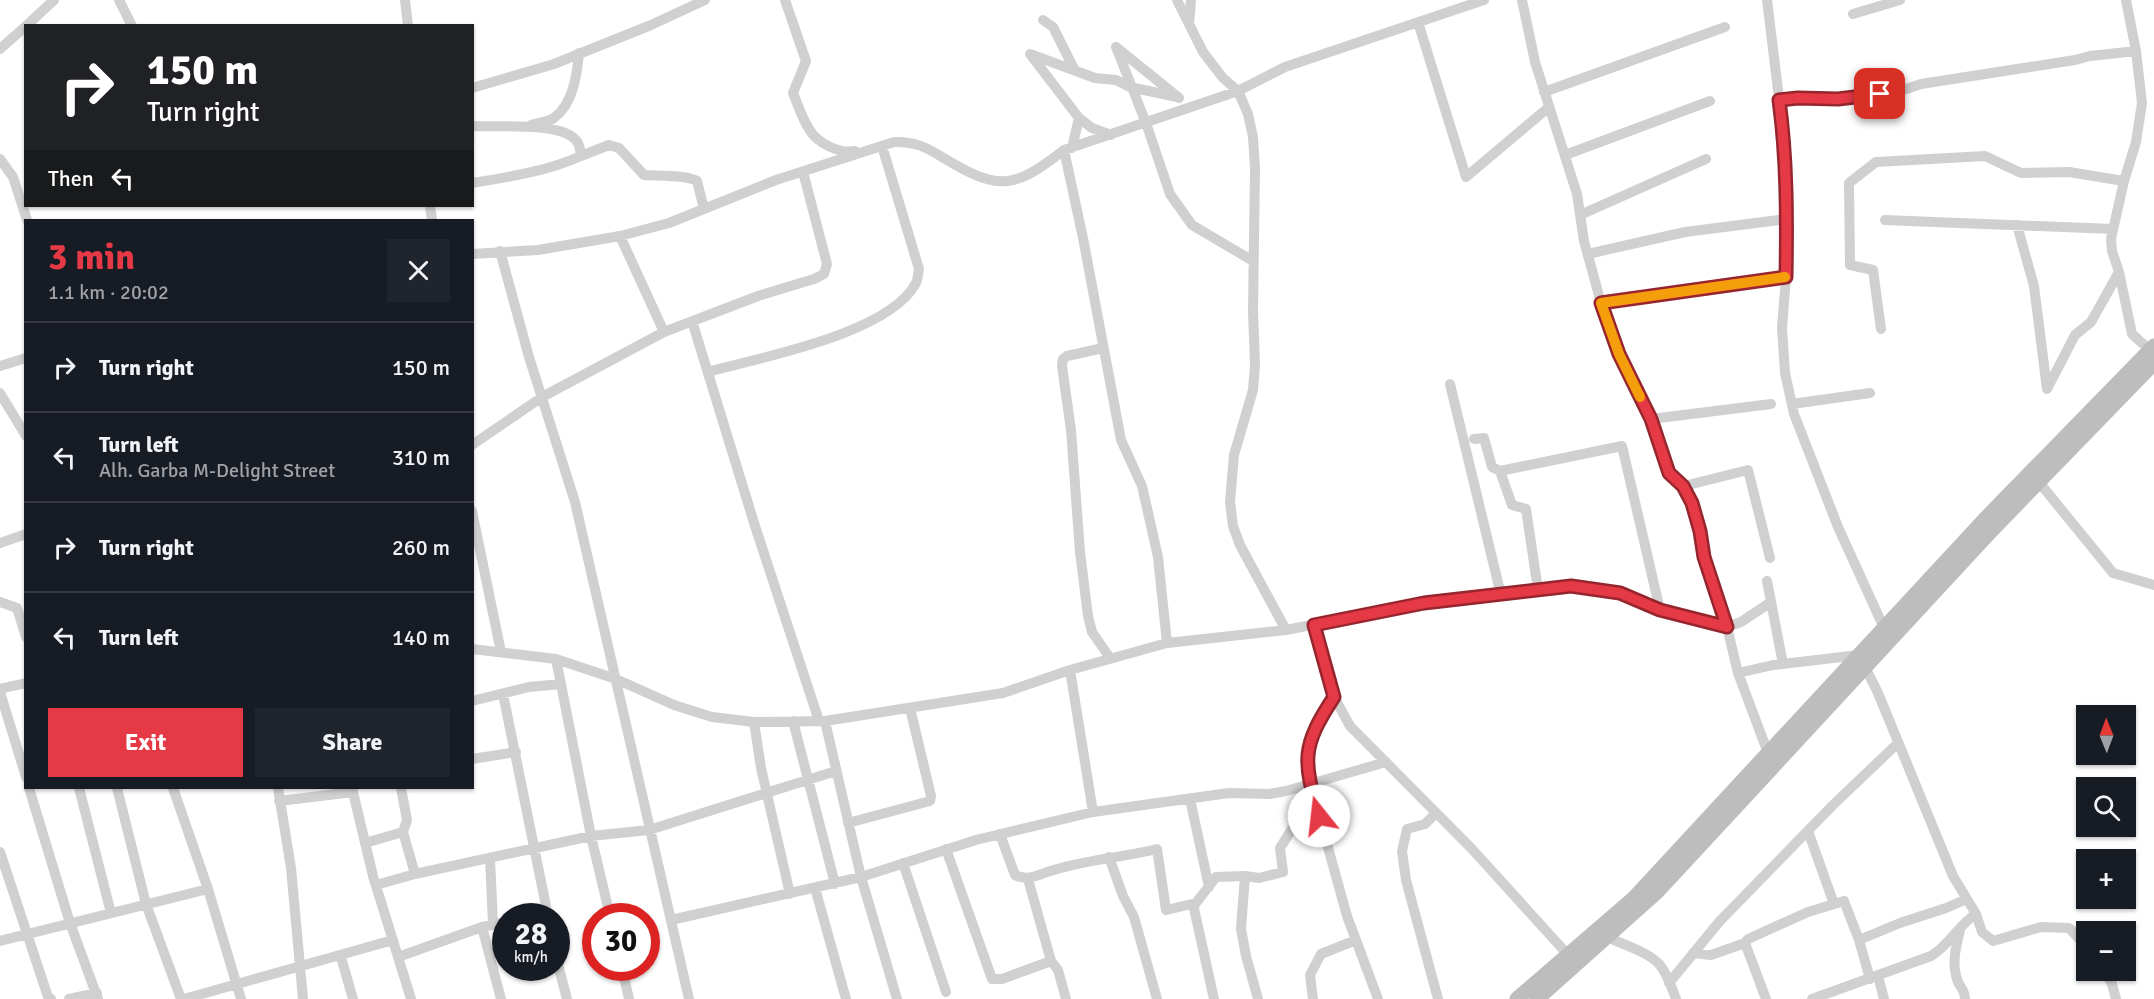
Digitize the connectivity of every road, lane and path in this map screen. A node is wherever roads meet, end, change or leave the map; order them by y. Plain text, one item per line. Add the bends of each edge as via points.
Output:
1 (54, 0) edge
2 (119, 0) edge
3 (405, 0) edge
4 (705, 0) edge
5 (785, 0) edge
6 (1177, 0) edge
7 (1191, 0) edge
8 (1484, 0) edge
9 (1522, 0) edge
10 (1767, 0) edge
11 (1900, 0) edge
12 (2130, 2) edge
13 (1853, 14) dead end
14 (1043, 20) dead end
15 (1418, 22) junction
16 (28, 24) edge
17 (131, 24) edge
18 (408, 24) edge
19 (1188, 25) junction
20 (1725, 27) dead end
21 (24, 28) edge
22 (0, 49) edge
23 (2136, 51) junction
24 (579, 53) junction
25 (1074, 69) junction
26 (474, 87) edge
27 (1133, 88) junction
28 (1238, 91) junction
29 (1544, 92) junction
30 (1179, 98) junction
31 (1779, 100) junction
32 (1710, 101) dead end
33 (1200, 104) junction
34 (1549, 107) junction
35 (1079, 118) junction
36 (1146, 123) junction
37 (474, 126) edge
38 (526, 126) junction
39 (1111, 135) junction
40 (882, 146) junction
41 (1068, 149) junction
42 (1565, 155) junction
43 (581, 156) junction
44 (0, 159) edge
45 (1706, 159) dead end
46 (802, 172) junction
47 (13, 177) junction
48 (2124, 181) junction
49 (474, 183) edge
50 (24, 185) edge
51 (704, 209) junction
52 (1580, 215) junction
53 (27, 219) edge
54 (1787, 219) junction
55 (1885, 220) dead end
56 (2017, 225) junction
57 (2113, 230) junction
58 (620, 236) junction
59 (500, 251) junction
60 (474, 254) edge
61 (1588, 254) junction
62 (1252, 261) junction
63 (2119, 272) junction
64 (1786, 277) junction
65 (1601, 303) junction
66 (692, 321) junction
67 (1881, 329) dead end
68 (664, 332) junction
69 (1103, 348) junction
70 (2153, 353) edge
71 (24, 359) edge
72 (0, 366) edge
73 (708, 372) junction
74 (1450, 384) dead end
75 (0, 393) edge
76 (1870, 393) dead end
77 (542, 398) junction
78 (1771, 404) dead end
79 (1792, 404) junction
80 (1651, 419) junction
81 (24, 433) edge
82 (1474, 439) dead end
83 (474, 444) edge
84 (1500, 471) junction
85 (2038, 481) junction
86 (1683, 486) junction
87 (474, 521) edge
88 (24, 535) edge
89 (0, 543) edge
90 (1770, 558) dead end
91 (1767, 581) dead end
92 (2154, 585) edge
93 (1538, 590) junction
94 (1501, 595) junction
95 (0, 602) edge
96 (1771, 602) junction
97 (1660, 610) junction
98 (1314, 625) junction
99 (1727, 627) junction
100 (1884, 628) junction
101 (1286, 630) junction
102 (24, 631) edge
103 (1167, 643) junction
104 (474, 649) edge
105 (501, 652) junction
106 (1110, 658) junction
107 (556, 659) junction
108 (1864, 661) junction
109 (1783, 664) junction
110 (1070, 670) junction
111 (1738, 673) junction
112 (616, 679) junction
113 (24, 684) edge
114 (561, 684) junction
115 (0, 690) edge
116 (503, 694) junction
117 (1334, 697) junction
118 (474, 701) edge
119 (910, 708) junction
120 (822, 721) junction
121 (754, 722) junction
122 (793, 722) junction
123 (1898, 743) junction
124 (516, 752) junction
125 (1768, 753) junction
126 (474, 759) edge
127 (1386, 762) junction
128 (24, 770) edge
129 (836, 771) junction
130 (808, 780) junction
131 (1310, 784) junction
132 (29, 789) edge
133 (79, 789) edge
134 (117, 789) edge
135 (173, 789) edge
136 (278, 789) edge
137 (401, 789) edge
138 (352, 790) edge
139 (767, 794) junction
140 (1313, 796) junction
141 (1190, 799) junction
142 (279, 801) junction
143 (1093, 812) junction
144 (1436, 813) junction
145 (848, 823) junction
146 (649, 830) junction
147 (1808, 831) junction
148 (403, 832) junction
149 (1000, 834) junction
150 (591, 836) junction
151 (365, 843) junction
152 (536, 848) junction
153 (946, 849) junction
154 (0, 852) edge
155 (1109, 857) junction
156 (490, 858) junction
157 (903, 863) junction
158 (415, 874) junction
159 (1245, 876) junction
160 (861, 877) junction
161 (1028, 879) junction
162 (835, 884) junction
163 (376, 885) junction
164 (1209, 887) junction
165 (815, 888) junction
166 (208, 889) junction
167 (790, 894) junction
168 (1967, 899) junction
169 (546, 903) edge
170 (607, 903) edge
171 (147, 904) junction
172 (1193, 904) junction
173 (1834, 904) junction
174 (111, 913) junction
175 (1976, 914) junction
176 (671, 920) junction
177 (70, 923) junction
178 (492, 925) edge
179 (488, 926) junction
180 (1960, 926) junction
181 (28, 934) junction
182 (2076, 935) edge
183 (1607, 937) junction
184 (393, 940) junction
185 (1356, 940) junction
186 (1859, 940) junction
187 (0, 941) edge
188 (1746, 943) junction
189 (1693, 953) junction
190 (1569, 956) junction
191 (340, 957) junction
192 (398, 957) junction
193 (1051, 961) junction
194 (301, 966) junction
195 (1874, 977) junction
196 (562, 981) edge
197 (625, 981) edge
198 (2110, 981) edge
199 (1669, 982) junction
200 (237, 983) junction
201 (946, 992) dead end
202 (98, 996) edge
203 (51, 999) edge
204 (69, 999) edge
205 (183, 999) edge
206 (241, 999) edge
207 (303, 999) edge
208 (353, 999) edge
209 (411, 999) edge
210 (501, 999) edge
211 (567, 999) edge
212 (629, 999) edge
213 (689, 999) edge
214 (846, 999) edge
215 (897, 999) edge
216 (1066, 999) edge
217 (1157, 999) edge
218 (1214, 999) edge
219 (1258, 999) edge
220 (1313, 999) edge
221 (1378, 999) edge
222 (1438, 999) edge
223 (1517, 999) edge
224 (1537, 999) edge
225 (1676, 999) edge
226 (1766, 999) edge
227 (1812, 999) edge
228 (1884, 999) edge
229 (1965, 999) edge
230 (2116, 999) edge

1 - 16 street
2 - 17 street
3 - 18 street
4 - 24 street
5 - 40 street via 806,61 793,93 810,131 831,147 848,153
6 - 19 street
7 - 19 street
8 - 15 street
9 - 29 street
10 - 31 street
11 - 13 street
12 - 23 street
14 - 25 street via 1053,27
15 - 28 street via 1285,67
15 - 34 street via 1466,177
19 - 28 street via 1203,52
20 - 29 street
21 - 22 street
23 - 31 street via 1921,84 1900,92
23 - 48 street via 2142,103
24 - 26 street
24 - 38 street via 576,78 567,101 553,119
25 - 27 street
25 - 35 street via 1030,54
27 - 30 street
27 - 30 street via 1116,48
27 - 36 street
28 - 33 street
28 - 62 street via 1253,137
29 - 34 street
30 - 33 street
31 - 54 street
32 - 42 street
33 - 36 street
34 - 42 street
35 - 39 street
35 - 41 street
36 - 39 street
36 - 62 street via 1170,194 1192,225
37 - 38 street
38 - 43 street via 570,135 580,144
39 - 41 street
40 - 41 street via 907,141 924,146 961,168 1002,182 1017,181
40 - 46 street
40 - 73 street via 919,269 916,282 879,317 821,342
41 - 69 street
42 - 52 street
43 - 49 street via 507,178
43 - 51 street via 609,145 619,148 644,175 691,177 697,181
44 - 47 street
45 - 52 street
46 - 51 street
46 - 66 street via 827,264 824,274
47 - 50 street
47 - 53 street
48 - 57 street
48 - 67 street via 2069,172 2021,173 1985,156 1875,162 1849,183 1850,265 1873,270
51 - 58 street
52 - 61 street
54 - 61 street via 1685,232
54 - 64 street
55 - 56 street
56 - 57 street
56 - 63 street via 2034,286 2047,389 2075,335 2091,322
57 - 63 street via 2112,251
58 - 59 street
58 - 68 street
59 - 60 street
59 - 77 street
61 - 65 street
62 - 101 street via 1253,390 1234,455 1230,502 1240,545
63 - 70 street via 2132,334
64 - 65 street
64 - 79 street via 1782,328
65 - 80 street via 1619,354
66 - 68 street
66 - 73 street
68 - 77 street
69 - 103 street via 1121,440 1142,486 1158,557
69 - 106 street via 1067,356 1062,361 1088,616 1092,632
70 - 85 main road
70 - 100 main road via 1985,519
71 - 72 street
73 - 120 street via 755,526
74 - 94 street
75 - 81 street
76 - 79 street
77 - 83 street
77 - 112 street via 575,502
78 - 80 street
79 - 100 street via 1838,527
80 - 86 street via 1669,473
82 - 84 street via 1484,438 1492,467
84 - 93 street via 1512,505 1526,509
84 - 97 street via 1622,446
85 - 92 street via 2113,573
85 - 108 main road
86 - 90 street via 1748,470
86 - 99 street via 1696,516 1704,557
87 - 105 street
88 - 89 street
91 - 96 street
93 - 94 street
93 - 97 street via 1595,588 1620,593
94 - 98 street via 1424,603
95 - 102 street via 17,608
96 - 99 street via 1742,622
96 - 109 street
97 - 99 street
98 - 101 street
98 - 117 street
99 - 111 street
100 - 108 main road
101 - 103 street
103 - 106 street
104 - 105 street
105 - 107 street
106 - 110 street
107 - 112 street
107 - 114 street
108 - 109 street
108 - 123 street
108 - 125 main road
108 - 183 main road via 1706,840
109 - 111 street
110 - 119 street via 1003,693
110 - 143 street
111 - 125 street
112 - 121 street via 683,708 712,717
112 - 146 street
113 - 115 street
114 - 116 street
114 - 150 street
115 - 128 street
116 - 118 street
116 - 124 street
117 - 127 street via 1350,726
117 - 131 street via 1310,740
119 - 120 street
119 - 145 street via 930,801
120 - 122 street
120 - 129 street
121 - 122 street
121 - 139 street
122 - 130 street
123 - 147 street
123 - 168 street via 1953,876
124 - 126 street
124 - 152 street
125 - 190 main road via 1633,899
127 - 131 street
127 - 144 street
129 - 130 street
129 - 145 street
130 - 139 street
130 - 162 street
131 - 140 street
131 - 141 street via 1269,794 1229,793
132 - 177 street
133 - 174 street
134 - 171 street
135 - 166 street
136 - 142 street
137 - 148 street via 407,820
138 - 142 street
138 - 151 street
139 - 146 street
139 - 167 street
140 - 159 street via 1280,848 1283,872 1259,878
140 - 185 street
141 - 143 street
141 - 164 street
142 - 194 street via 291,868
143 - 149 street
144 - 190 street
144 - 222 street via 1425,824 1407,829 1402,851
145 - 160 street
146 - 150 street
146 - 176 street
147 - 173 street
147 - 189 street
148 - 151 street
148 - 158 street
149 - 153 street
149 - 161 street via 1015,875
150 - 152 street
150 - 170 street
151 - 163 street
152 - 156 street
152 - 169 street
153 - 157 street
153 - 193 street via 992,979
154 - 181 street
155 - 161 street
155 - 172 street via 1157,849 1166,910
155 - 217 street via 1134,917
156 - 158 street
156 - 179 street
157 - 160 street
157 - 201 street
158 - 163 street
159 - 164 street via 1216,877
159 - 219 street via 1241,929
160 - 162 street
160 - 215 street
161 - 193 street
162 - 165 street
163 - 184 street
164 - 172 street
165 - 167 street
165 - 214 street
166 - 171 street
166 - 200 street
167 - 176 street
168 - 175 street
168 - 186 street
171 - 174 street
171 - 205 street
172 - 218 street
173 - 186 street via 1844,901
173 - 188 street via 1808,912
174 - 177 street
175 - 180 street
175 - 182 street via 1982,932 1994,940 2041,927 2069,928
176 - 213 street
177 - 181 street
177 - 202 street
178 - 179 street
179 - 192 street
179 - 210 street
180 - 195 street via 1939,951
180 - 229 street via 1953,963
181 - 187 street
181 - 203 street
183 - 199 street via 1658,964
183 - 224 main road
184 - 191 street
184 - 192 street
185 - 220 street via 1321,954 1310,975
185 - 221 street
186 - 195 street
188 - 189 street via 1711,955
188 - 226 street
189 - 199 street
190 - 223 main road
191 - 194 street
191 - 208 street
192 - 209 street
193 - 216 street via 1058,970
194 - 200 street
194 - 207 street
195 - 227 street
195 - 228 street
196 - 211 street
197 - 212 street
198 - 230 street
199 - 225 street
200 - 205 street
200 - 206 street
202 - 204 street

